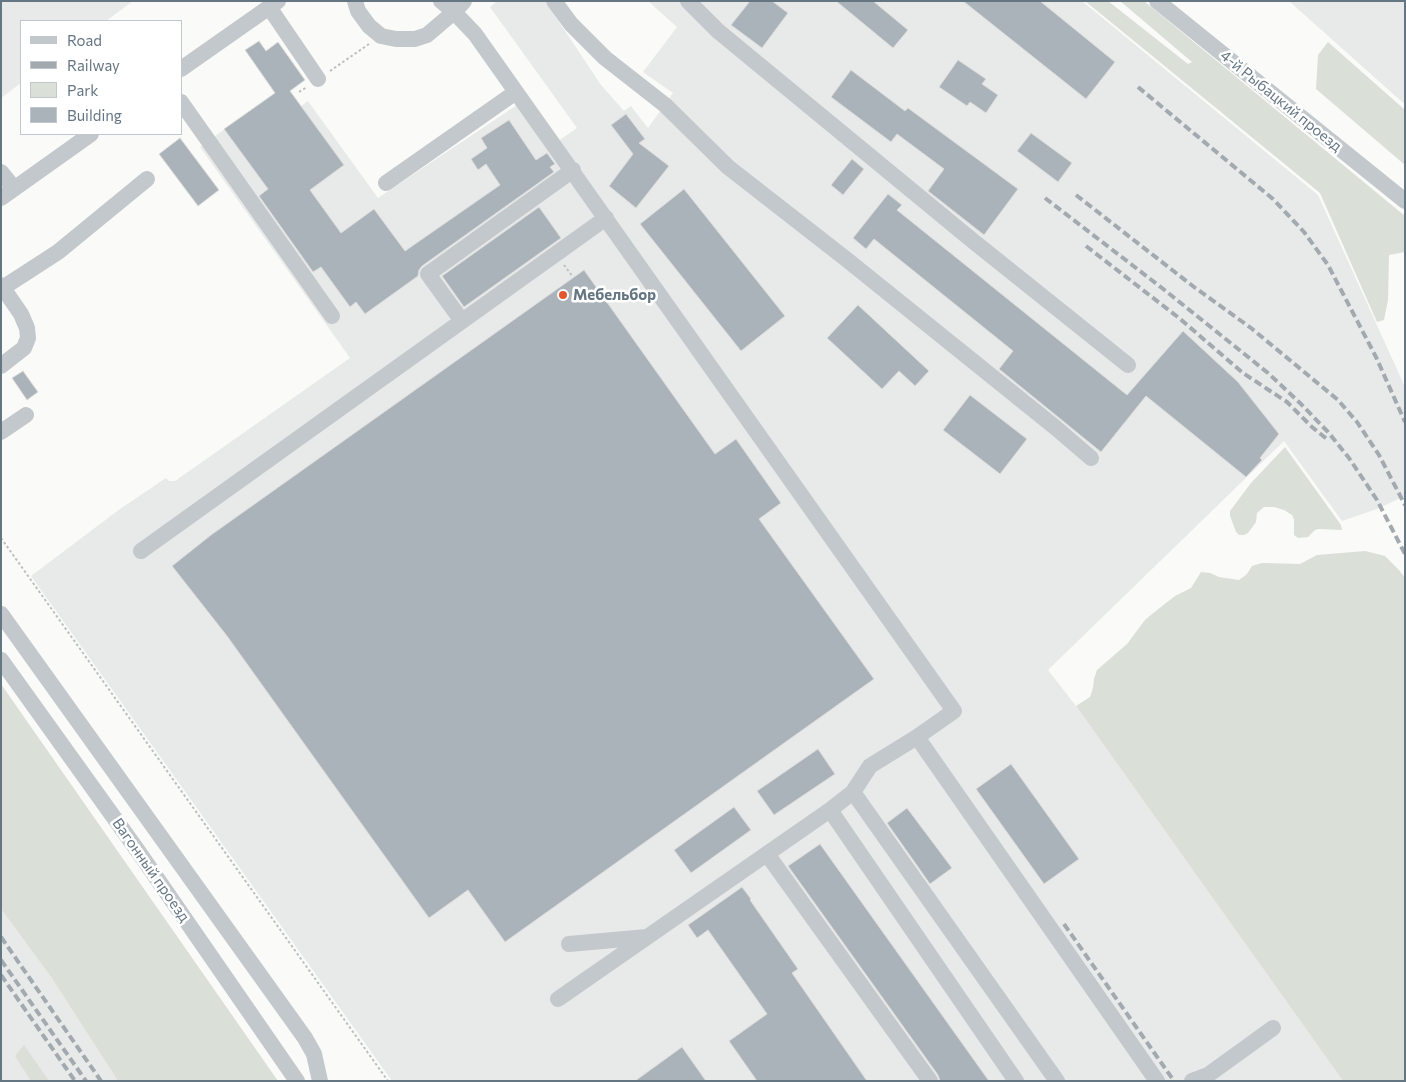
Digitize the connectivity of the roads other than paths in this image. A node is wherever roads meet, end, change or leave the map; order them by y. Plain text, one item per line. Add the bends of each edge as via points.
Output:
1 (354, 1) edge
2 (440, 1) edge
3 (554, 1) edge
4 (688, 1) edge
5 (1157, 1) edge
6 (274, 4) edge
7 (459, 7) edge
8 (182, 68) edge
9 (318, 79) road end
10 (516, 92) junction
11 (182, 103) edge
12 (90, 135) edge
13 (573, 170) junction
14 (1, 172) edge
15 (147, 179) dead end
16 (386, 183) dead end
17 (8, 193) edge
18 (1405, 201) edge
19 (606, 218) junction
20 (2, 286) edge
21 (332, 316) dead end
22 (462, 321) junction
23 (1128, 365) dead end
24 (1, 366) edge
25 (26, 415) dead end
26 (1, 432) edge
27 (1091, 458) dead end
28 (141, 551) dead end
29 (1, 614) edge
30 (1, 660) edge
31 (917, 737) junction
32 (853, 792) junction
33 (830, 810) junction
34 (767, 854) junction
35 (648, 936) junction
36 (569, 944) dead end
37 (558, 999) dead end
38 (1273, 1028) dead end
39 (297, 1081) edge
40 (320, 1081) edge
41 (930, 1081) edge
42 (1016, 1081) edge
43 (1058, 1081) edge
44 (1157, 1081) edge
45 (1192, 1081) edge

1 - 7 street via 369,26 381,36 396,39 427,35
2 - 7 street
3 - 27 street via 571,24 605,58 665,105 728,167
4 - 23 street via 718,31
5 - 18 street, 4-й Рыбацкий проезд
6 - 8 street
6 - 9 street
7 - 10 street
10 - 13 street
10 - 16 street
11 - 21 street
12 - 17 street
13 - 19 street
13 - 22 street via 428,274
14 - 17 street
15 - 20 street via 58,252
19 - 22 street
19 - 31 street via 954,710
20 - 24 street via 21,314 28,338 24,348
22 - 28 street
25 - 26 street
29 - 40 street via 305,1038 314,1054
30 - 39 street, Вагонный проезд via 138,850
31 - 32 street via 870,766
31 - 44 street
32 - 33 street
32 - 43 street
33 - 34 street
33 - 42 street
34 - 35 street
34 - 41 street
35 - 36 street
35 - 37 street
38 - 45 street via 1208,1075

